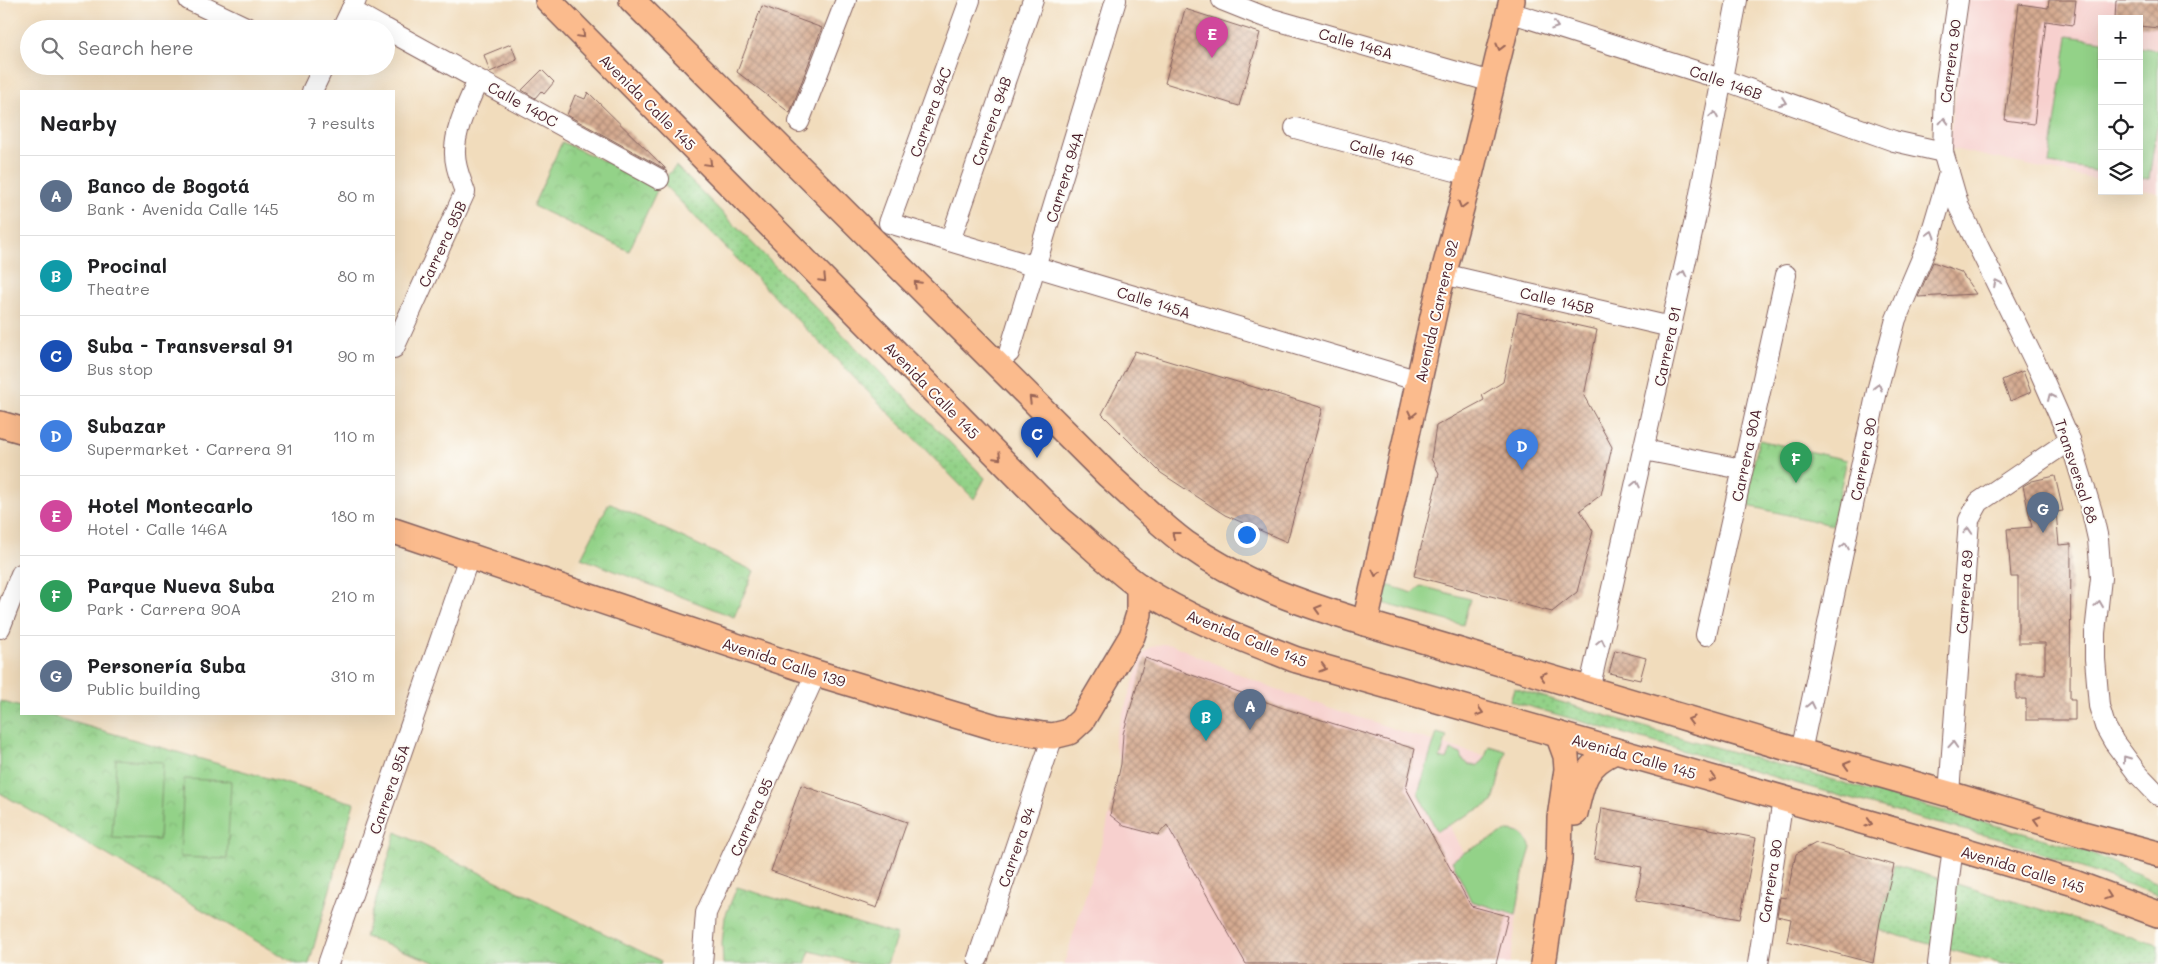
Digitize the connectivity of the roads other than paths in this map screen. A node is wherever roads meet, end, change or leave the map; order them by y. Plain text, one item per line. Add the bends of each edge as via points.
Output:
1 (189, 0) edge
2 (548, 0) edge
3 (632, 0) edge
4 (846, 0) edge
5 (970, 0) edge
6 (1033, 0) edge
7 (1116, 0) edge
8 (1222, 0) edge
9 (1737, 0) edge
10 (1958, 0) edge
11 (353, 5) edge
12 (1510, 6) edge
13 (1264, 8) edge
14 (231, 20) edge
15 (346, 20) edge
16 (374, 20) edge
17 (395, 34) edge
18 (320, 75) edge
19 (1721, 79) junction
20 (478, 80) junction
21 (1492, 82) junction
22 (312, 90) edge
23 (799, 122) dead end
24 (1295, 128) dead end
25 (1943, 152) junction
26 (1949, 173) junction
27 (1470, 175) junction
28 (659, 179) dead end
29 (889, 223) joint
30 (950, 241) junction
31 (1036, 268) junction
32 (1443, 274) junction
33 (1786, 275) dead end
34 (1671, 326) junction
35 (395, 346) edge
36 (1009, 353) dead end
37 (1419, 381) junction
38 (0, 424) edge
39 (20, 430) edge
40 (2070, 440) junction
41 (1644, 450) junction
42 (1742, 470) junction
43 (395, 531) edge
44 (470, 557) junction
45 (20, 577) edge
46 (1139, 586) junction
47 (1180, 612) junction
48 (1365, 623) junction
49 (0, 628) edge
50 (1706, 635) dead end
51 (1132, 636) junction
52 (816, 674) junction
53 (1589, 690) junction
54 (1558, 734) junction
55 (1053, 736) junction
56 (1615, 750) junction
57 (1800, 752) junction
58 (1948, 794) junction
59 (2158, 795) edge
60 (1783, 799) junction
61 (2083, 834) junction
62 (1953, 847) junction
63 (2158, 854) edge
64 (1559, 860) junction
65 (2158, 865) edge
66 (2158, 914) edge
67 (978, 958) dead end
68 (328, 964) edge
69 (702, 964) edge
70 (1543, 964) edge
71 (1758, 964) edge
72 (1938, 964) edge

1 - 14 street
2 -> 46 main road, Avenida Calle 145 via 1061,520
48 -> 3 main road via 1298,603 1268,590 1204,556 1166,527 1108,475
4 - 23 street
5 - 29 street, Carrera 94C
6 - 30 street, Carrera 94B
7 - 31 street, Carrera 94A
8 - 13 street, Calle 146A
9 - 19 street, Carrera 91
25 -> 10 street, Carrera 90 via 1945,90
11 - 15 street
11 - 16 street, Calle 140C
12 -> 19 street, Calle 146B
12 -> 21 main road, Avenida Carrera 92
13 - 21 street, Calle 146A
17 - 20 street, Calle 140C
18 - 22 street
19 -> 25 street, Calle 146B via 1894,141
34 -> 19 street, Carrera 91
20 - 28 street, Calle 140C
20 - 35 street, Carrera 95B via 460,126 454,153 465,192
21 - 27 main road, Avenida Carrera 92
24 - 27 street, Calle 146
25 - 26 street, Transversal 88
40 -> 26 street, Transversal 88 via 1973,239
57 -> 26 street, Carrera 90 via 1877,391 1896,318 1928,244
27 -> 32 main road, Avenida Carrera 92
29 - 30 street, Calle 145A
30 - 31 street, Calle 145A
31 - 36 street, Carrera 94A
31 - 37 street, Calle 145A
32 - 34 street, Calle 145B
32 - 37 main road, Avenida Carrera 92
33 - 42 street, Carrera 90A
34 - 41 street, Carrera 91
37 -> 48 main road, Avenida Carrera 92
38 - 39 main road
58 -> 40 street, Carrera 89 via 1969,520 1979,502
59 -> 40 street, Transversal 88 via 2114,742 2100,706 2095,659 2101,578 2098,539
41 - 42 street
53 -> 41 street, Carrera 91
42 - 50 street, Carrera 90A
43 - 44 main road, Avenida Calle 139
44 - 52 main road, Avenida Calle 139
44 - 68 street, Carrera 95A
45 - 49 street
46 - 47 main road, Avenida Calle 145
46 - 51 main road via 1139,614
47 - 51 main road via 1163,617
47 -> 54 main road, Avenida Calle 145 via 1297,660
53 -> 48 main road
51 - 55 main road via 1082,720 1069,732
52 - 55 main road, Avenida Calle 139 via 996,727
52 - 69 street, Carrera 95 via 706,913
57 -> 53 main road
54 - 56 main road, Avenida Calle 145
54 - 64 main road via 1567,769 1560,818
55 - 67 street, Carrera 94
56 -> 60 main road, Avenida Calle 145
56 - 64 main road via 1593,763 1585,776
58 -> 57 main road
61 -> 58 main road
60 -> 62 main road, Avenida Calle 145
60 - 71 street, Carrera 90
61 - 63 main road
61 - 65 main road
62 -> 66 main road, Avenida Calle 145
62 - 72 street
64 - 70 main road

